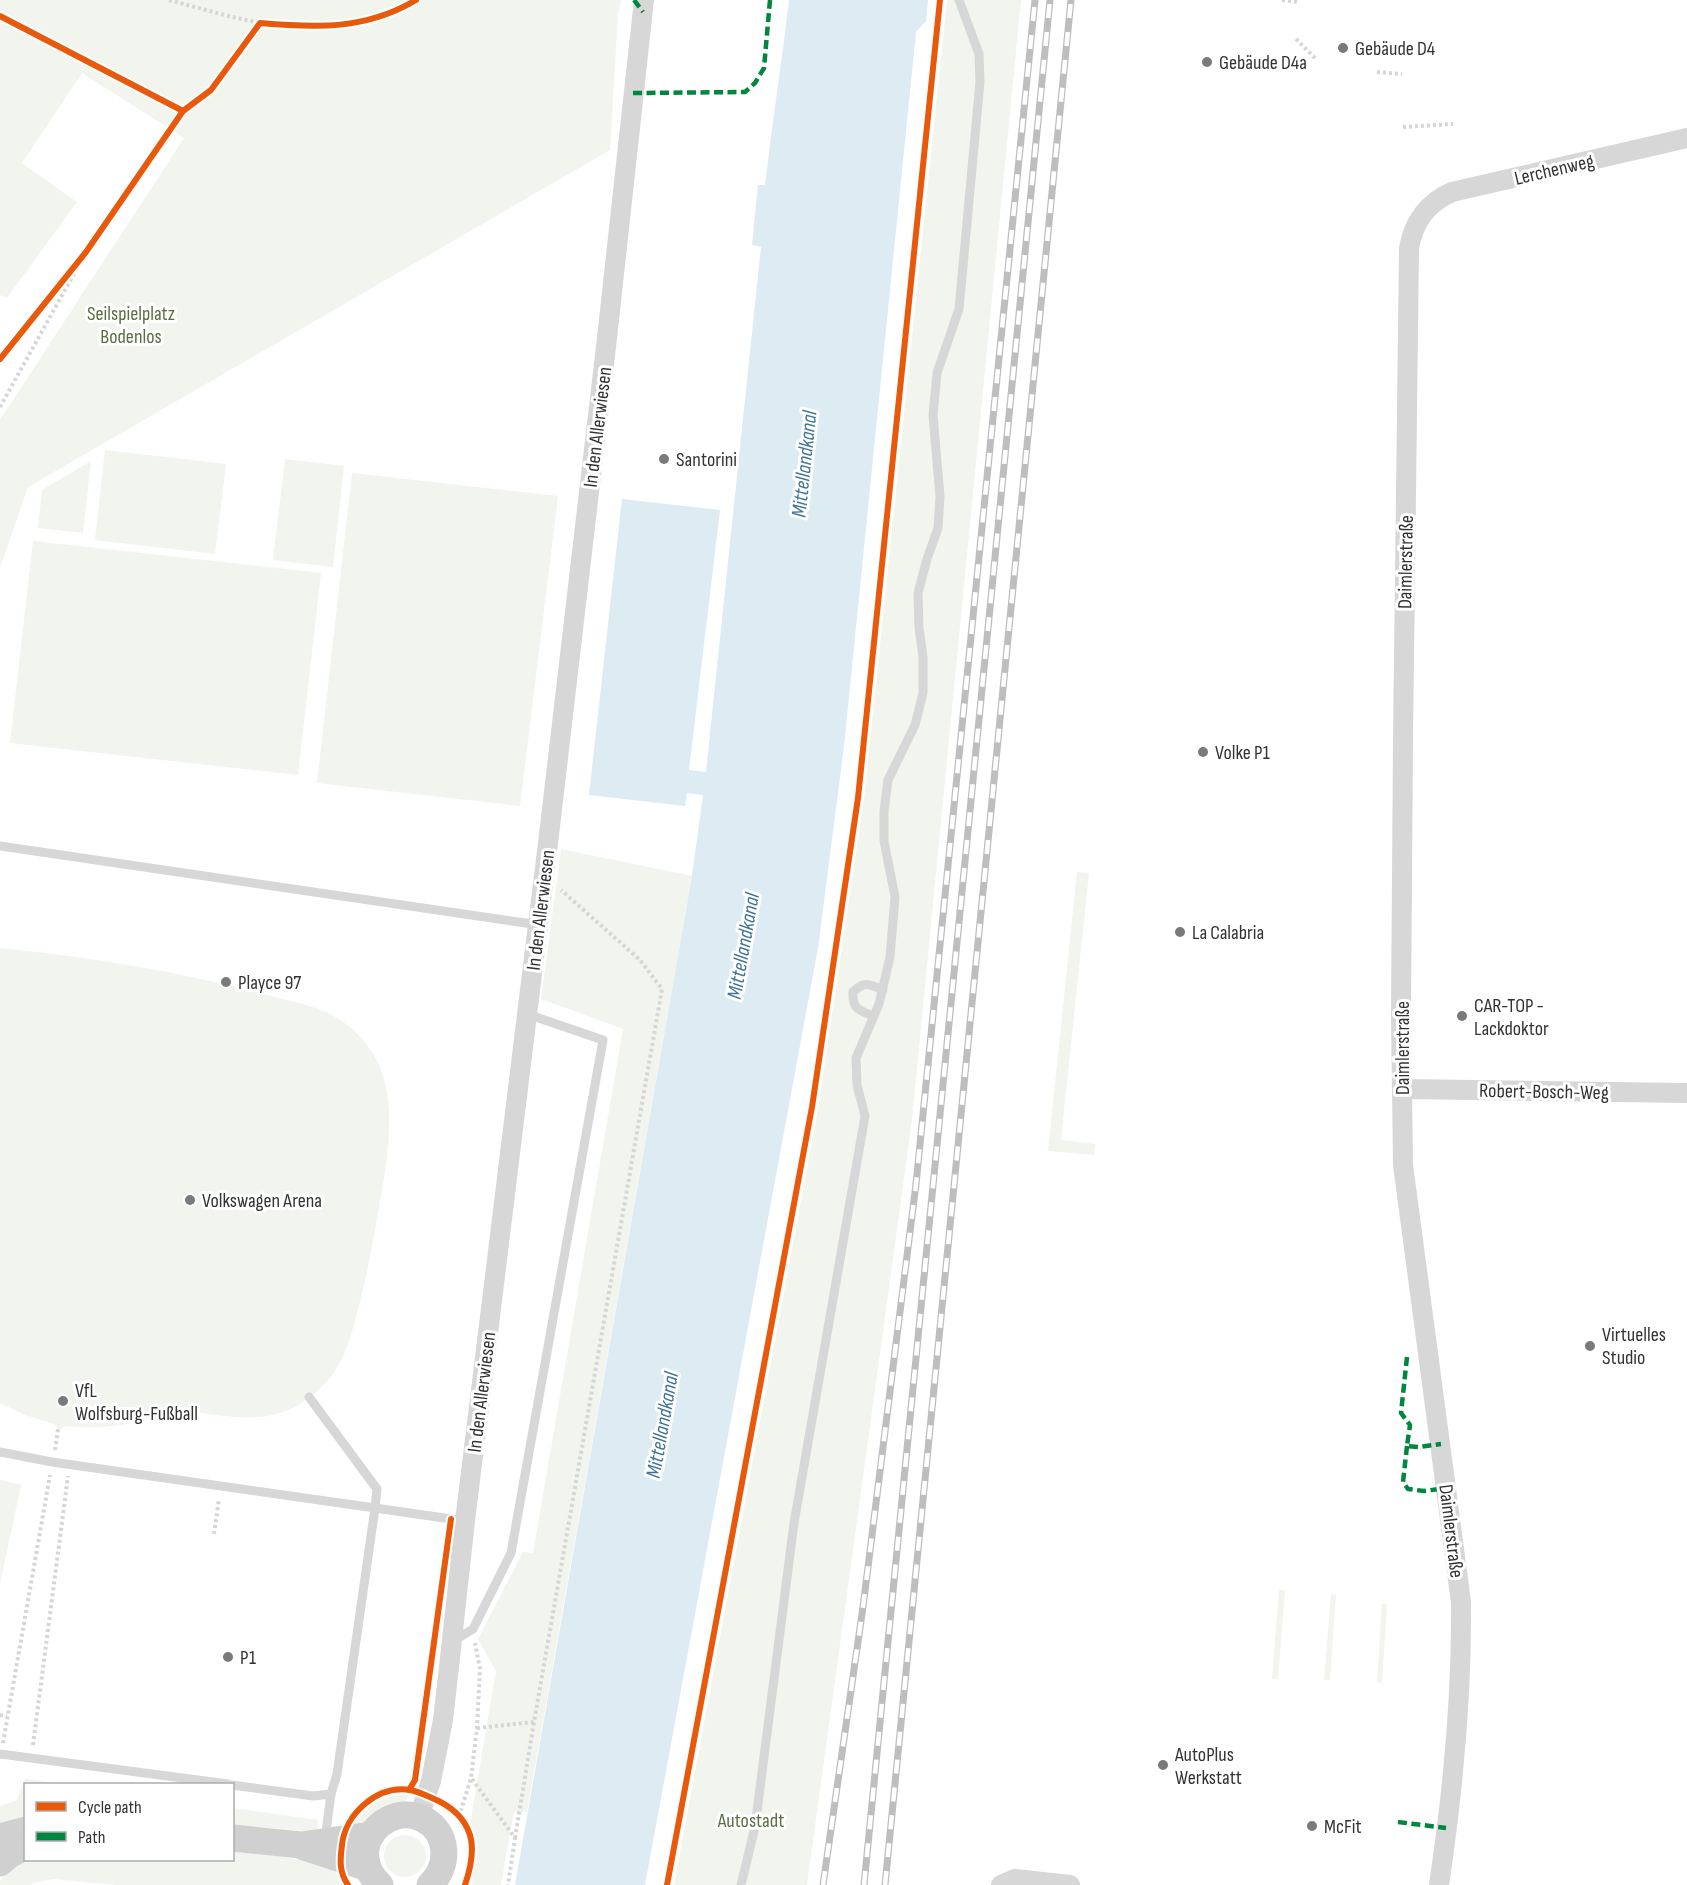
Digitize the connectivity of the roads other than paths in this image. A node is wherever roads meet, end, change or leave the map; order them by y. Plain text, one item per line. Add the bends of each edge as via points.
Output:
1 (644, 0) edge
2 (940, 0) edge
3 (959, 0) edge
4 (1687, 138) edge
5 (1425, 210) joint
6 (0, 846) edge
7 (538, 925) junction
8 (883, 990) junction
9 (527, 1014) junction
10 (873, 1016) junction
11 (1402, 1089) junction
12 (1687, 1093) edge
13 (309, 1397) dead end
14 (0, 1452) edge
15 (375, 1508) junction
16 (465, 1521) junction
17 (453, 1642) junction
18 (0, 1754) edge
19 (213, 1783) edge
20 (234, 1785) edge
21 (331, 1794) junction
22 (419, 1817) junction
23 (24, 1831) edge
24 (371, 1835) junction
25 (0, 1837) edge
26 (234, 1838) edge
27 (312, 1844) junction
28 (24, 1847) edge
29 (0, 1863) edge
30 (374, 1877) edge
31 (430, 1885) edge
32 (667, 1885) edge
33 (741, 1885) edge
34 (1000, 1885) edge
35 (1070, 1885) edge
36 (1439, 1885) edge

1 - 7 street, In den Allerwiesen
2 - 32 lane via 856,809 812,1107
3 - 8 lane via 979,54 980,82 959,309 937,373 933,416 940,497 938,528 918,593 923,693 915,725 888,780 884,811 884,841 895,897
4 - 5 street, Lerchenweg via 1452,192
5 - 11 street, Daimlerstraße via 1411,238 1408,269
6 - 7 lane
7 - 9 street, In den Allerwiesen
8 - 10 lane
8 - 10 lane via 869,984 860,985 853,992 852,1001 857,1009
9 - 16 street, In den Allerwiesen
9 - 17 lane via 603,1040 512,1553 472,1629
10 - 33 lane via 856,1058 857,1085 865,1116 794,1523 755,1827
11 - 12 street, Robert-Bosch-Weg
11 - 36 street, Daimlerstraße via 1406,1195 1461,1602 1458,1715
13 - 15 lane via 377,1489
14 - 15 lane
15 - 16 lane
15 - 21 lane
16 - 17 street, In den Allerwiesen
17 - 22 street, In den Allerwiesen via 443,1720
18 - 19 lane
20 - 21 lane via 313,1796
21 - 27 lane
22 - 24 main road via 391,1818
22 - 31 main road via 436,1830 444,1846 440,1874
23 - 25 main road
24 - 27 main road
24 - 30 main road via 365,1854
26 - 27 main road
27 - 30 main road
28 - 29 main road
34 - 35 street via 1015,1879

